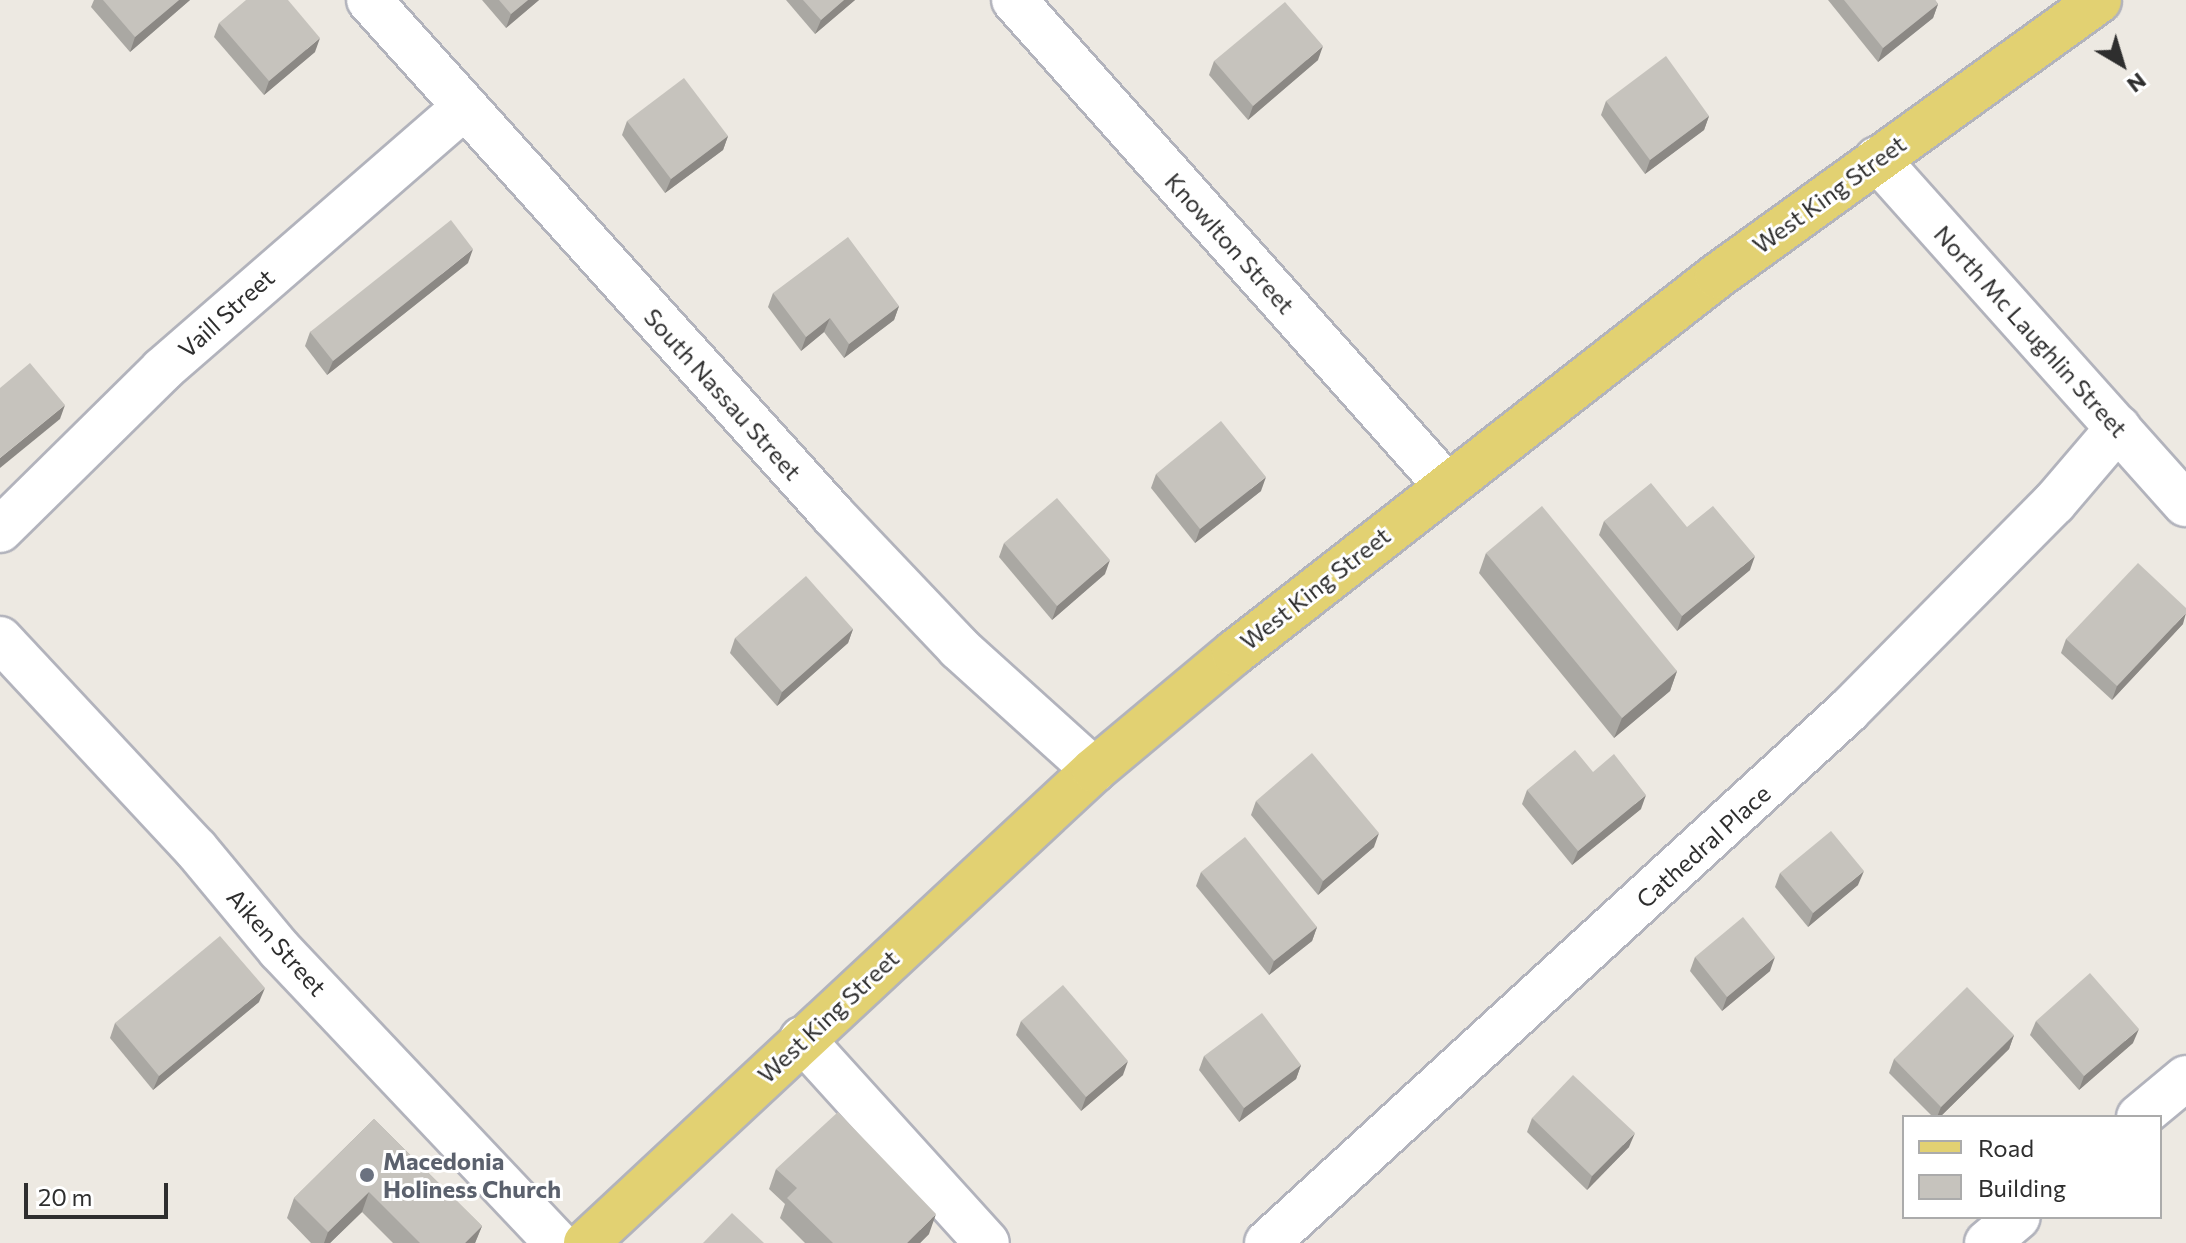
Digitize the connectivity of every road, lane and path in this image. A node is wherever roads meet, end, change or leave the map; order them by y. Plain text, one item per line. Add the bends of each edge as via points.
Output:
1 (369, 0) edge
2 (1014, 0) edge
3 (2099, 0) edge
4 (463, 108) junction
5 (1877, 159) junction
6 (2118, 428) junction
7 (1446, 485) junction
8 (2186, 504) edge
9 (0, 530) edge
10 (0, 639) edge
11 (1094, 770) junction
12 (802, 1039) junction
13 (2186, 1078) edge
14 (2141, 1115) edge
15 (2016, 1219) edge
16 (557, 1243) edge
17 (586, 1243) edge
18 (987, 1243) edge
19 (1267, 1243) edge
20 (1987, 1243) edge

1 - 4 street, South Nassau Street
2 - 7 street, Knowlton Street
3 - 5 main road, West King Street
4 - 9 street, Vaill Street via 162,370
4 - 11 street, South Nassau Street via 959,648
5 - 6 street, North Mc Laughlin Street
5 - 7 main road, West King Street
6 - 8 street, North Mc Laughlin Street
6 - 19 street, Cathedral Place via 2054,503 1791,766
7 - 11 main road, West King Street
10 - 16 street, Aiken Street via 196,849 280,950
11 - 12 main road, West King Street
12 - 17 main road, West King Street
12 - 18 street
13 - 14 street
15 - 20 street

